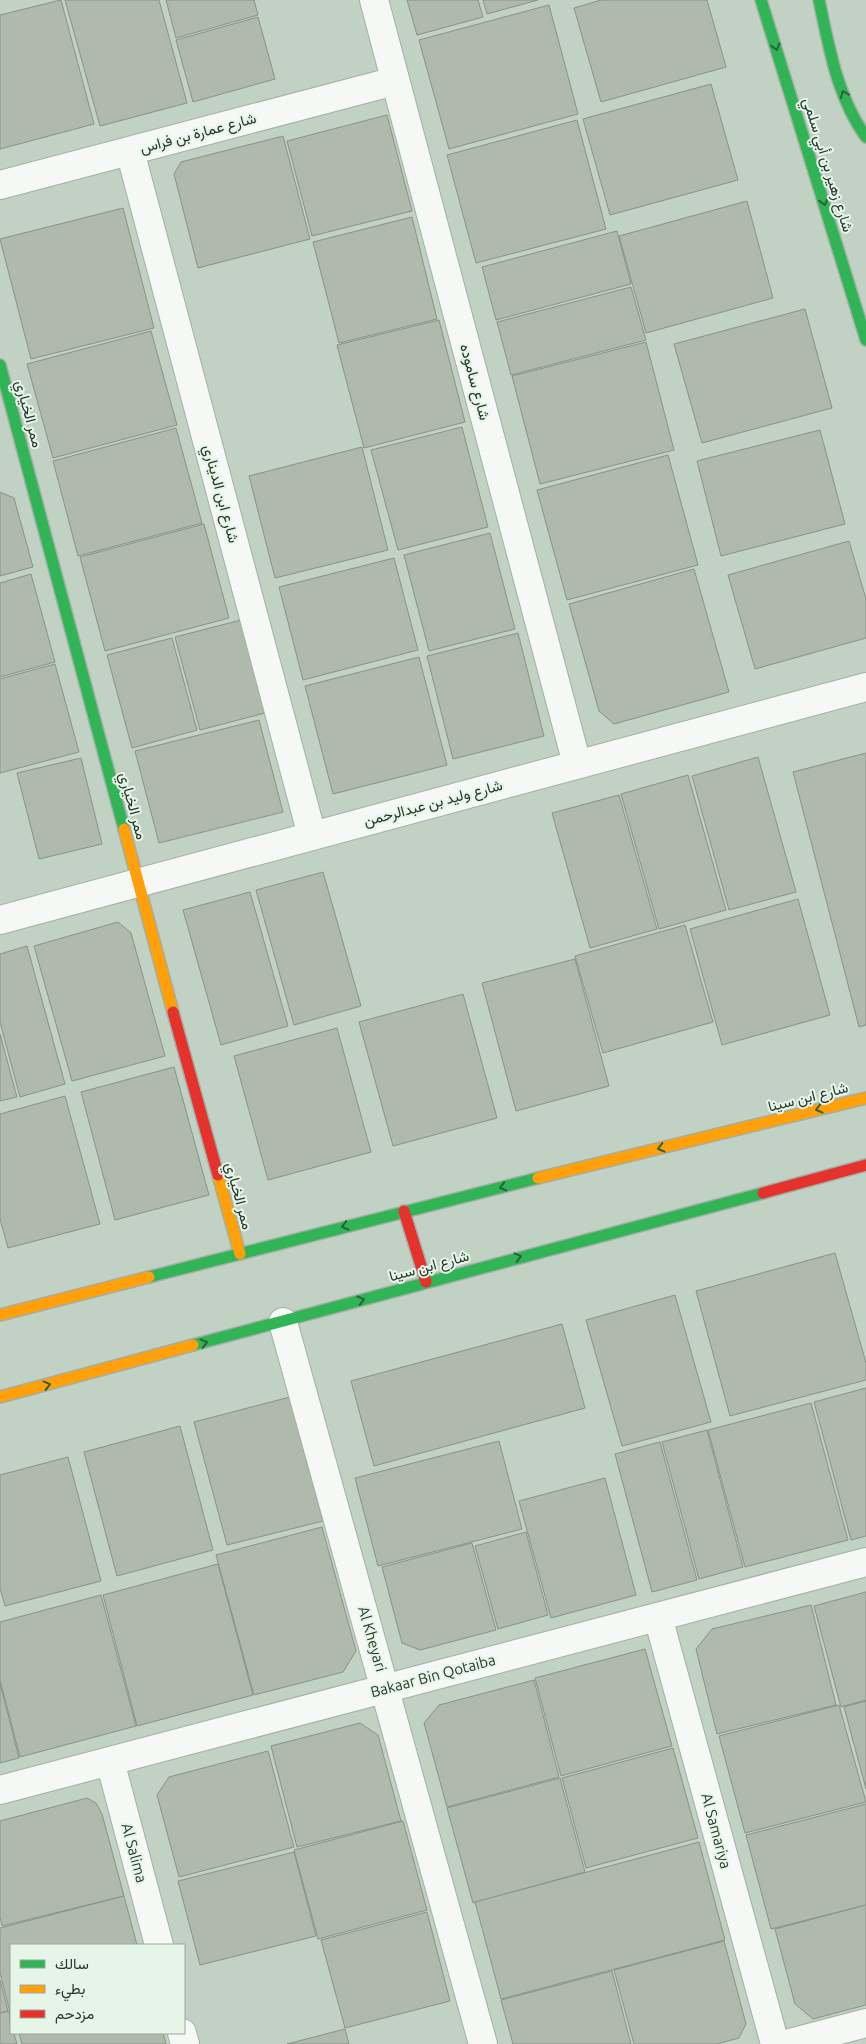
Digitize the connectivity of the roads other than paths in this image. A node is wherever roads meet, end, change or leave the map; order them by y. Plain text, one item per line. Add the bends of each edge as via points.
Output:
1 (374, 0) edge
2 (761, 0) edge
3 (819, 0) edge
4 (395, 81) junction
5 (866, 137) edge
6 (130, 151) junction
7 (0, 185) edge
8 (866, 340) edge
9 (0, 364) edge
10 (5, 405) edge
11 (866, 687) edge
12 (578, 764) junction
13 (312, 836) junction
14 (138, 883) junction
15 (0, 920) edge
16 (866, 1098) edge
17 (866, 1165) edge
18 (404, 1211) junction
19 (240, 1254) junction
20 (426, 1282) junction
21 (0, 1315) edge
22 (283, 1322) junction
23 (0, 1397) edge
24 (866, 1562) edge
25 (658, 1617) junction
26 (386, 1688) junction
27 (110, 1761) junction
28 (0, 1790) edge
29 (159, 1944) edge
30 (866, 2023) edge
31 (483, 2044) edge
32 (775, 2044) edge
33 (786, 2044) edge

1 - 4 street, شارع ساموده
2 -> 8 street, شارع زهير بن أبي سلمي
5 -> 3 street via 859,129 836,75
4 - 6 street, شارع عمارة بن فراس
4 - 12 street, شارع ساموده
6 - 7 street, شارع عمارة بن فراس
6 - 13 street, شارع ابن الديناري
9 - 10 street, ممر الخياري
10 - 14 street, ممر الخياري
11 - 12 street, شارع وليد بن عبدالرحمن
12 - 13 street, شارع وليد بن عبدالرحمن
13 - 14 street, شارع وليد بن عبدالرحمن
14 - 15 street, شارع وليد بن عبدالرحمن
14 - 19 street, ممر الخياري
16 -> 18 street, شارع ابن سينا
20 -> 17 street, شارع ابن سينا
18 -> 19 street, شارع ابن سينا
18 - 20 street
19 - 21 street, شارع ابن سينا
22 -> 20 street, شارع ابن سينا
23 -> 22 street, شارع ابن سينا
22 - 26 street, Al Kheyari
24 - 25 street, Bakaar Bin Qotaiba
25 - 26 street, Bakaar Bin Qotaiba
25 - 32 street, Al Samariya
26 - 27 street, Bakaar Bin Qotaiba
26 - 31 street, Al Kheyari
27 - 28 street, Bakaar Bin Qotaiba
27 - 29 street, Al Salima
30 - 33 street

